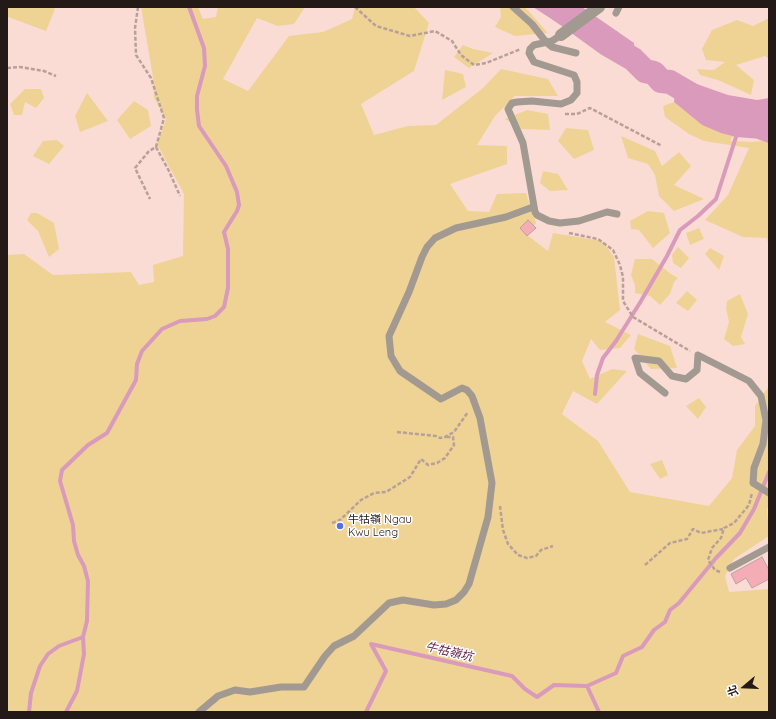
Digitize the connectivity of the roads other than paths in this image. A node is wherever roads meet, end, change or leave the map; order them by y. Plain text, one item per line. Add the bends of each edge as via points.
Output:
1 (513, 7) edge
2 (598, 7) edge
3 (561, 34) joint
4 (546, 42) junction
5 (576, 53) dead end
6 (533, 207) junction
7 (617, 214) dead end
8 (665, 393) dead end
9 (767, 493) edge
10 (769, 547) edge
11 (730, 568) dead end
12 (199, 712) edge

1 - 4 lane via 532,24
2 - 3 street
3 - 4 lane
4 - 5 lane via 552,47
4 - 6 lane via 534,45 530,49 530,58 534,62 574,75 577,93 571,100 561,104 523,101 512,103 508,109 523,143
6 - 7 lane via 537,215 560,223 579,221 607,212
6 - 12 lane via 506,217 456,228 435,238 422,256 389,336 391,356 400,371 441,399 462,388 467,390 474,400 482,424 492,483 488,517 471,577 464,592 456,600 446,604 434,605 403,600 389,603 354,636 334,646 304,687 281,687 250,692 235,690 218,696
8 - 9 lane via 640,373 634,358 659,361 672,376 686,379 697,370 698,355 749,381 761,396 766,420 763,444 754,468 755,485
10 - 11 lane

